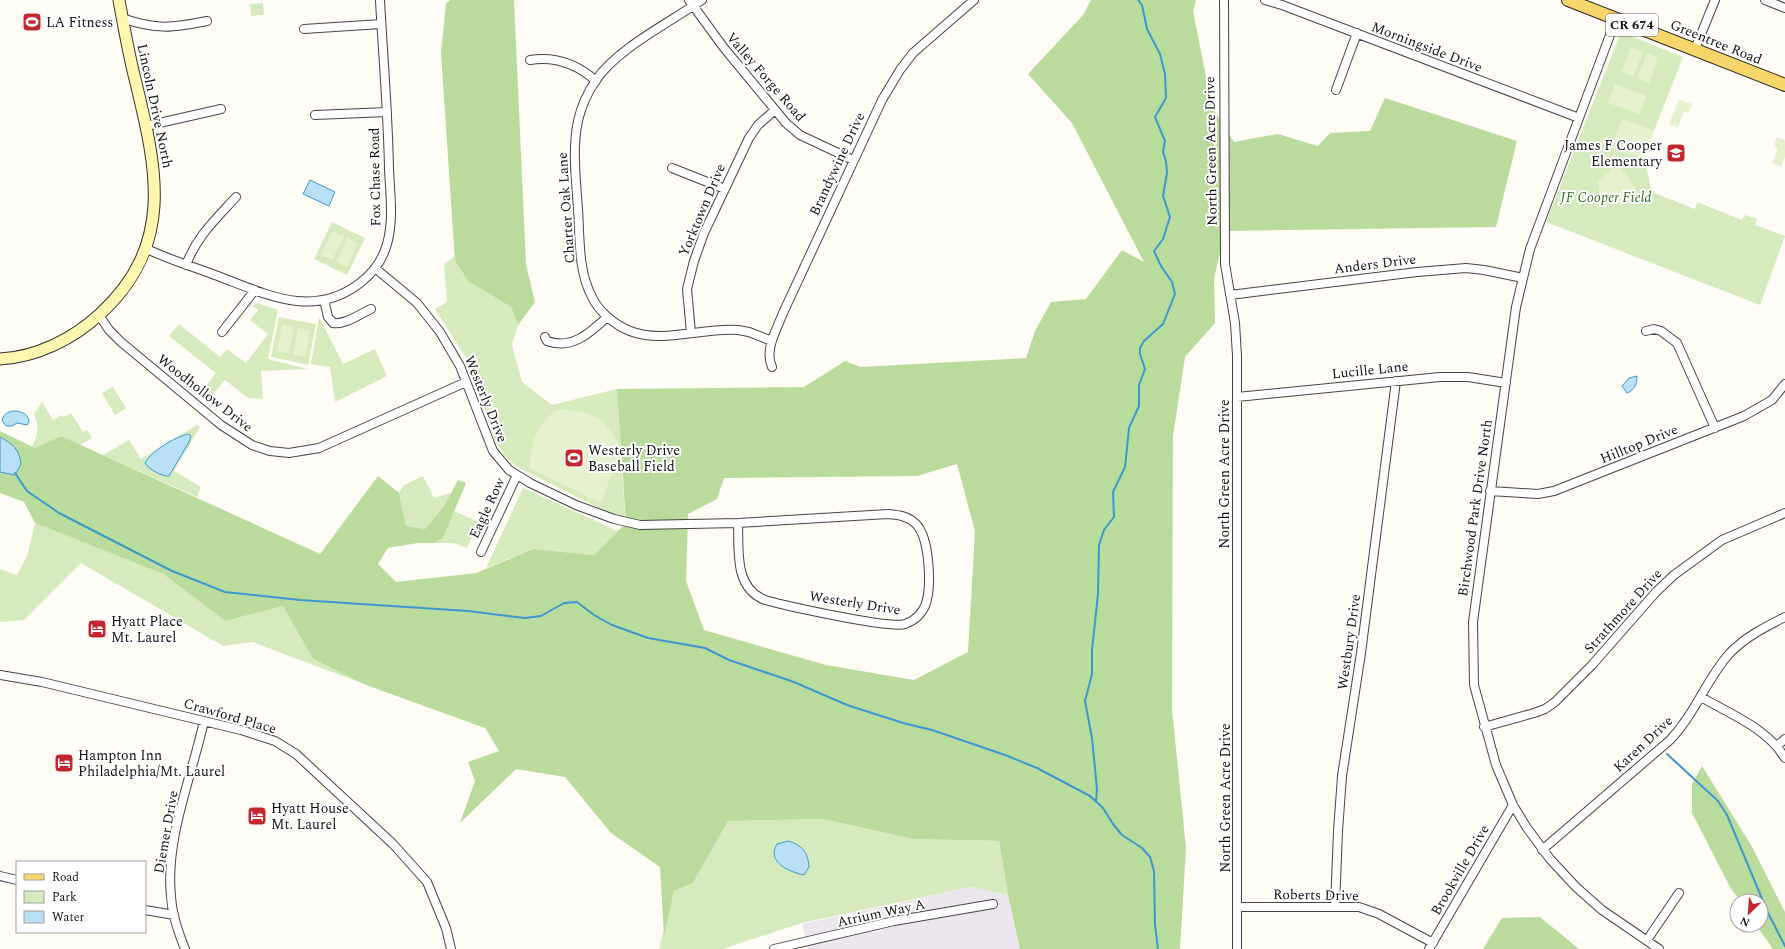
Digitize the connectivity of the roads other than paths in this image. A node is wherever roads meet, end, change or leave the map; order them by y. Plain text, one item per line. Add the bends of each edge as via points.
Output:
1 (119, 0) edge
2 (380, 0) edge
3 (702, 0) edge
4 (974, 0) edge
5 (1224, 0) edge
6 (1265, 0) edge
7 (1568, 0) edge
8 (1715, 0) edge
9 (1765, 0) edge
10 (691, 3) edge
11 (1785, 8) edge
12 (122, 18) junction
13 (1616, 19) junction
14 (207, 21) dead end
15 (381, 24) junction
16 (304, 29) dead end
17 (1357, 33) junction
18 (1695, 49) junction
19 (530, 60) dead end
20 (596, 80) junction
21 (1785, 85) edge
22 (1336, 90) dead end
23 (220, 109) dead end
24 (775, 110) junction
25 (387, 112) junction
26 (315, 115) dead end
27 (1579, 118) junction
28 (146, 126) junction
29 (853, 160) junction
30 (672, 168) dead end
31 (725, 189) junction
32 (236, 197) dead end
33 (145, 248) junction
34 (186, 265) junction
35 (375, 268) junction
36 (1523, 278) junction
37 (254, 290) junction
38 (1230, 295) junction
39 (324, 300) junction
40 (371, 309) dead end
41 (99, 315) junction
42 (607, 317) junction
43 (1646, 331) dead end
44 (222, 332) dead end
45 (691, 333) junction
46 (545, 337) dead end
47 (772, 341) junction
48 (0, 359) edge
49 (772, 366) dead end
50 (1396, 381) junction
51 (466, 382) junction
52 (1506, 384) junction
53 (1785, 384) edge
54 (1237, 397) junction
55 (1716, 428) junction
56 (517, 476) junction
57 (1490, 491) junction
58 (1785, 513) edge
59 (738, 523) junction
60 (481, 552) dead end
61 (1785, 616) edge
62 (0, 675) edge
63 (1701, 697) junction
64 (204, 720) junction
65 (1484, 727) junction
66 (1785, 739) edge
67 (1777, 746) junction
68 (1785, 758) edge
69 (1513, 805) junction
70 (1542, 850) junction
71 (0, 876) edge
72 (16, 880) edge
73 (1679, 892) dead end
74 (993, 904) dead end
75 (1238, 907) junction
76 (1335, 907) junction
77 (146, 910) edge
78 (174, 915) junction
79 (1647, 940) junction
80 (1431, 946) edge
81 (185, 949) edge
82 (451, 949) edge
83 (774, 949) edge
84 (1237, 949) edge
85 (1659, 949) edge

1 - 12 street, Lincoln Drive North
2 - 15 street, Fox Chase Road
3 - 10 street, Charter Oak Lane
4 - 29 street, Brandywine Drive via 906,61 882,100
5 - 38 street, North Green Acre Drive via 1226,264
6 - 17 street, Morningside Drive
7 - 13 main road, Greentree Road / CR 674
8 - 18 street
9 - 11 street
10 - 20 street, Charter Oak Lane via 622,53
10 - 24 street, Valley Forge Road
12 - 14 street via 142,25 164,27
12 - 28 street, Lincoln Drive North
13 - 18 main road, Greentree Road / CR 674
13 - 27 street, Birchwood Park Drive North
15 - 16 street
15 - 25 street, Fox Chase Road
17 - 22 street
17 - 27 street, Morningside Drive
18 - 21 main road, Greentree Road / CR 674
19 - 20 street via 540,58 572,63
20 - 42 street, Charter Oak Lane via 578,122 575,143 577,197 586,280 596,304
23 - 28 street
24 - 29 street, Valley Forge Road via 800,135
24 - 31 street, Yorktown Drive via 749,138
25 - 26 street
25 - 35 street, Fox Chase Road via 391,222 387,244
27 - 36 street, Birchwood Park Drive North via 1530,249
28 - 33 street, Lincoln Drive North via 152,153 155,189 152,223
29 - 47 street, Brandywine Drive
30 - 31 street
31 - 45 street, Yorktown Drive via 700,242 687,289
32 - 34 street via 198,239
33 - 34 street, Fox Chase Road
33 - 41 street, Lincoln Drive North via 124,287
34 - 37 street, Fox Chase Road
35 - 39 street, Fox Chase Road via 355,287 334,298
35 - 51 street, Westerly Drive via 425,312 447,343
36 - 38 street, Anders Drive via 1466,268
36 - 52 street, Birchwood Park Drive North via 1516,306
37 - 39 street, Fox Chase Road via 298,302
37 - 44 street
38 - 54 street, North Green Acre Drive via 1235,323
39 - 40 street via 328,317 333,323 348,320
41 - 48 street, Lincoln Drive North via 81,330 54,345 26,355
41 - 51 street, Woodhollow Drive via 120,342 221,425 252,445 270,451 299,453 329,445
42 - 45 street, Charter Oak Lane via 630,331 649,335
42 - 46 street via 576,341 558,344 547,341
43 - 55 street via 1661,331 1677,343
45 - 47 street, Charter Oak Lane via 738,330
47 - 49 street, Brandywine Drive via 769,356
50 - 52 street, Lucille Lane via 1468,377
50 - 54 street, Lucille Lane
50 - 76 street, Westbury Drive via 1361,653 1342,776
51 - 56 street, Westerly Drive via 493,451 500,462
52 - 57 street, Birchwood Park Drive North
53 - 55 street, Hilltop Drive via 1772,400 1762,407
54 - 75 street, North Green Acre Drive
55 - 57 street, Hilltop Drive via 1544,494
56 - 59 street, Westerly Drive via 601,516 627,522 647,525
56 - 60 street, Eagle Row
57 - 65 street, Birchwood Park Drive North via 1472,644 1474,685
58 - 65 street, Strathmore Drive via 1722,540 1674,574 1555,702 1545,709
59 - 59 street, Westerly Drive via 742,578 748,590 758,597 776,603 896,625 916,619 925,606 929,578 923,536 915,524 903,516 888,514
61 - 63 street, Karen Drive via 1754,633 1730,653
62 - 64 street, Crawford Place via 36,680
63 - 67 street via 1752,727
63 - 70 street, Karen Drive via 1670,740
64 - 78 street, Diemer Drive via 173,848 170,885
64 - 82 street, Crawford Place via 264,736 286,746 306,762 393,844 427,882 446,928
65 - 69 street, Birchwood Park Drive North
66 - 67 street
67 - 68 street
69 - 70 street, Birchwood Park Drive North
69 - 80 street, Brookville Drive
70 - 79 street, Birchwood Park Drive North via 1602,910
71 - 72 street
73 - 79 street
74 - 83 street, Atrium Way A via 888,923
75 - 76 street, Roberts Drive
75 - 84 street, North Green Acre Drive
76 - 80 street, Roberts Drive via 1359,908 1379,914
77 - 78 street
78 - 81 street, Diemer Drive
79 - 85 street, Birchwood Park Drive North

